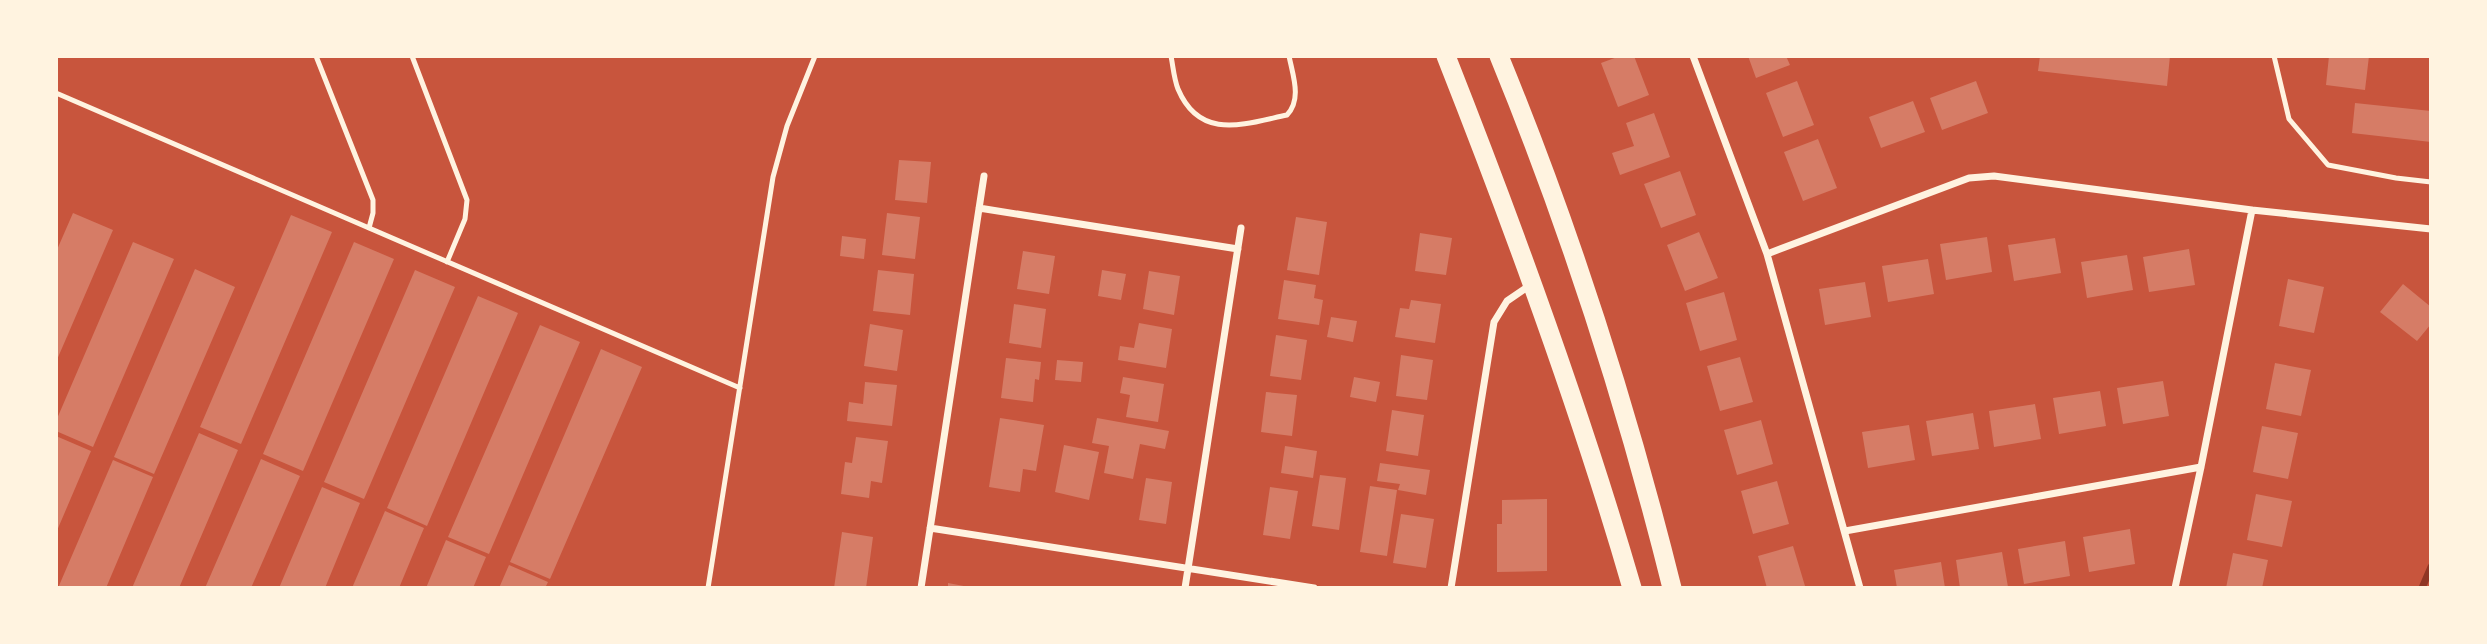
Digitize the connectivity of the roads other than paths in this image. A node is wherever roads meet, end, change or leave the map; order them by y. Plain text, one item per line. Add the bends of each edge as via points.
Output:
1 (316, 56) edge
2 (412, 56) edge
3 (815, 56) edge
4 (1171, 56) edge
5 (1289, 56) edge
6 (1446, 56) edge
7 (1499, 56) edge
8 (1693, 56) edge
9 (2274, 56) edge
10 (56, 93) edge
11 (984, 176) dead end
12 (2431, 182) edge
13 (979, 208) junction
14 (2252, 209) junction
15 (369, 228) junction
16 (1241, 228) dead end
17 (2431, 229) edge
18 (1238, 249) junction
19 (1767, 254) junction
20 (447, 262) junction
21 (1533, 284) junction
22 (740, 388) junction
23 (2202, 467) junction
24 (930, 528) junction
25 (1845, 531) junction
26 (1188, 568) junction
27 (708, 588) edge
28 (920, 588) edge
29 (1185, 588) edge
30 (1314, 588) edge
31 (1451, 588) edge
32 (1632, 588) edge
33 (1672, 588) edge
34 (1860, 588) edge
35 (2175, 588) edge

1 - 15 lane via 373,200
2 - 20 lane via 467,200 465,219
3 - 22 lane via 773,177
4 - 5 lane via 1177,88 1190,108 1207,124 1231,127 1287,115 1293,109 1296,91
6 - 21 highway
7 - 33 highway via 1583,281
8 - 19 street
9 - 12 lane via 2289,119 2328,165
10 - 15 lane
11 - 13 street
13 - 18 street
13 - 24 street
14 - 17 street
14 - 19 street via 1994,176 1969,178
14 - 23 street
15 - 20 lane
16 - 18 street
18 - 26 street
19 - 25 street
20 - 22 lane
21 - 31 street via 1507,301 1494,322
21 - 32 highway
22 - 27 lane
23 - 25 street
23 - 35 street
24 - 26 street
24 - 28 street
25 - 34 street
26 - 29 street
26 - 30 street

